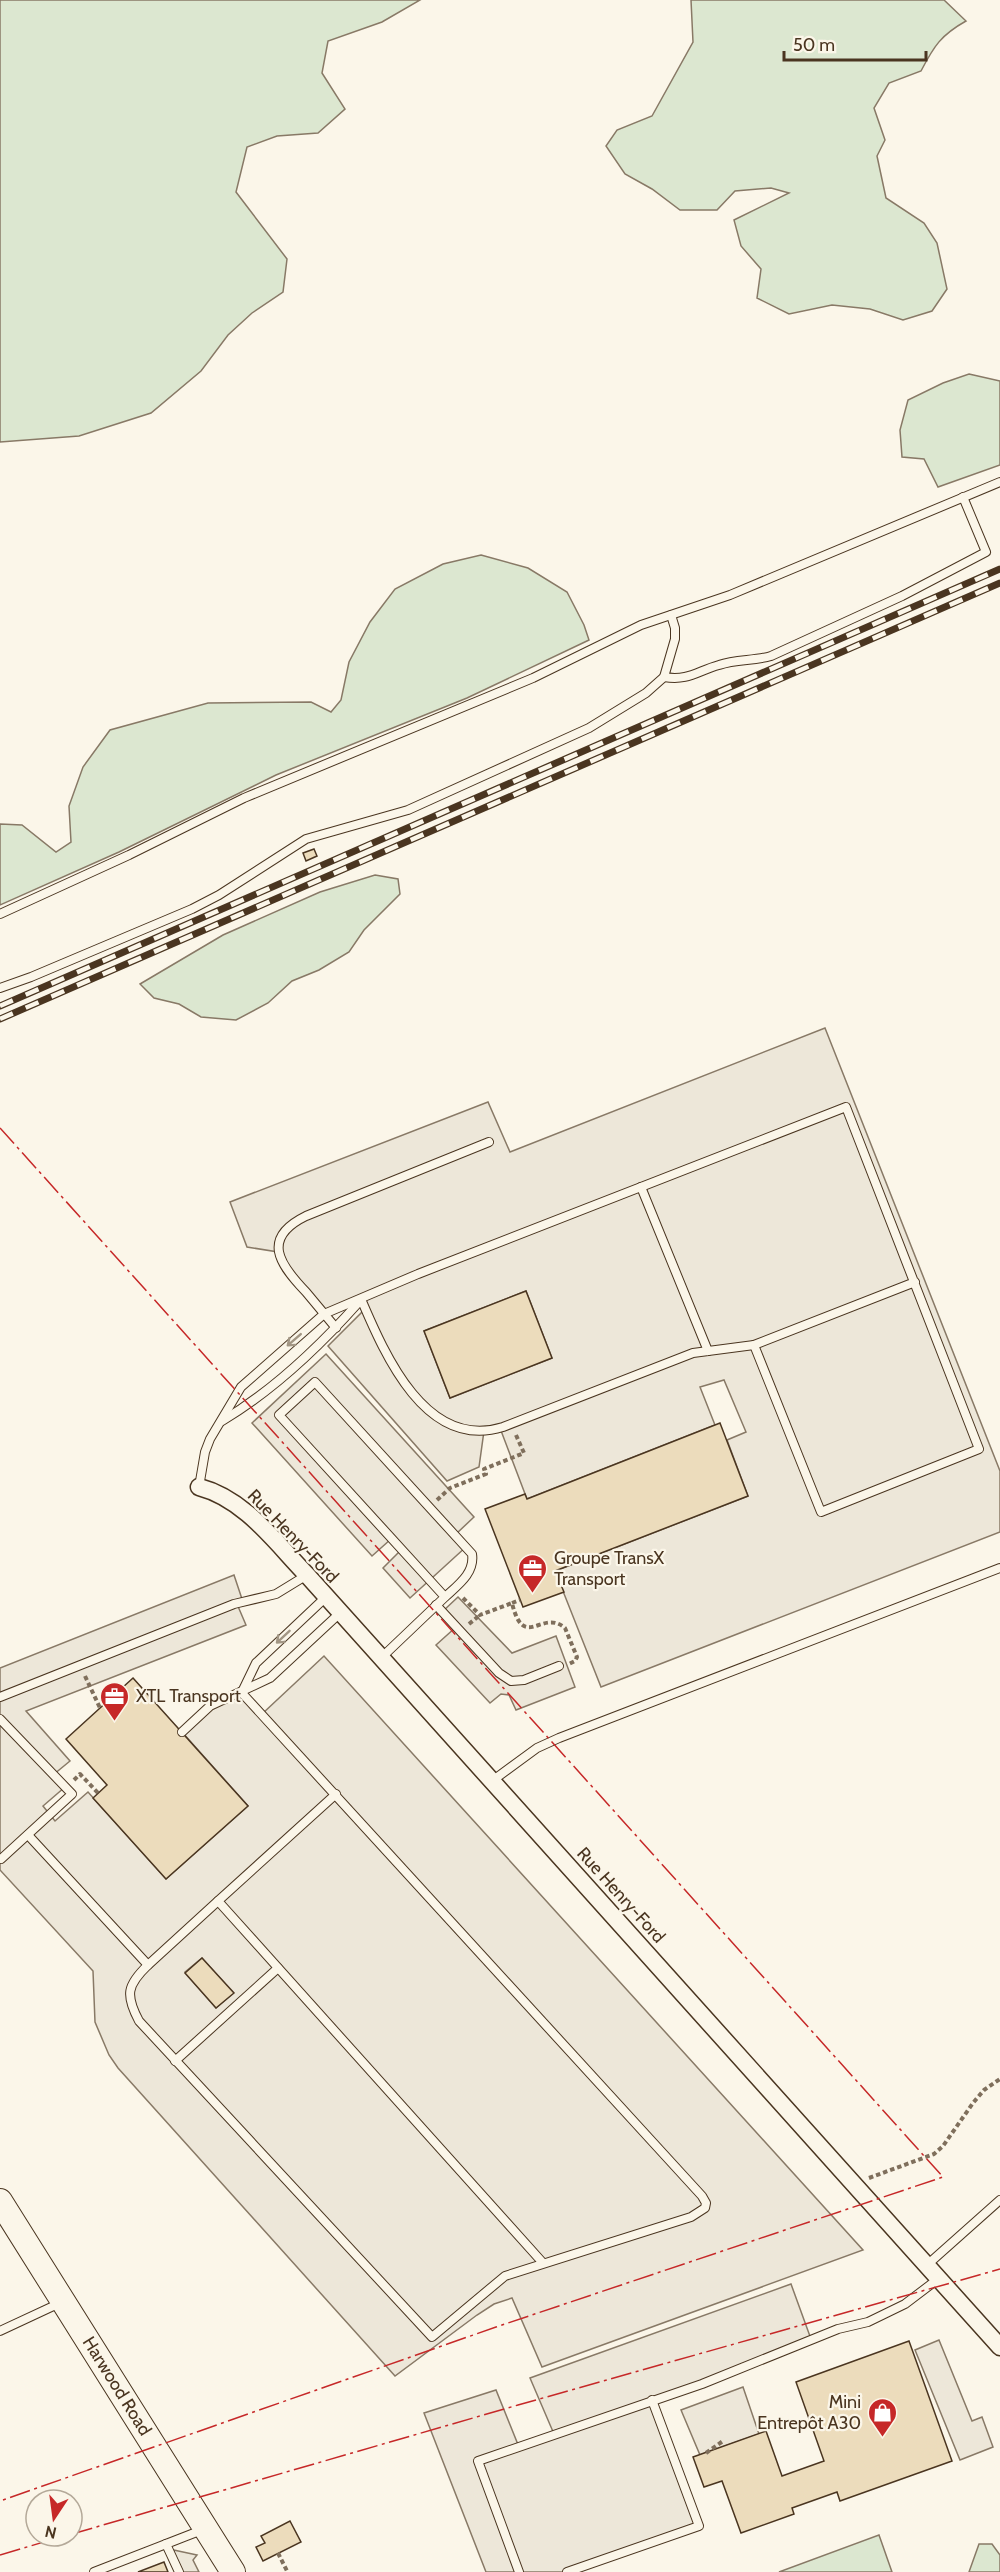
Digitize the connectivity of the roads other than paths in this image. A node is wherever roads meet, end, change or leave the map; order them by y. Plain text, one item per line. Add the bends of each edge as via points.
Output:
1 (1000, 482) edge
2 (963, 497) junction
3 (671, 615) junction
4 (664, 677) junction
5 (0, 914) edge
6 (0, 988) edge
7 (489, 1142) dead end
8 (641, 1187) junction
9 (915, 1282) junction
10 (361, 1299) junction
11 (324, 1314) junction
12 (336, 1328) junction
13 (754, 1345) junction
14 (708, 1351) junction
15 (222, 1421) junction
16 (199, 1487) joint
17 (1000, 1568) edge
18 (307, 1575) junction
19 (326, 1597) junction
20 (445, 1597) junction
21 (436, 1605) junction
22 (340, 1613) junction
23 (381, 1658) junction
24 (563, 1665) road end
25 (242, 1692) junction
26 (0, 1697) edge
27 (0, 1719) edge
28 (182, 1732) dead end
29 (492, 1781) junction
30 (336, 1794) junction
31 (27, 1835) junction
32 (1, 1859) edge
33 (218, 1901) junction
34 (148, 1965) junction
35 (278, 1968) junction
36 (175, 2061) junction
37 (1000, 2200) edge
38 (0, 2202) edge
39 (543, 2264) junction
40 (927, 2265) junction
41 (938, 2278) junction
42 (63, 2302) junction
43 (0, 2331) edge
44 (1000, 2347) edge
45 (652, 2400) junction
46 (206, 2528) junction
47 (166, 2544) junction
48 (94, 2572) edge
49 (179, 2572) edge
50 (232, 2572) edge
51 (519, 2572) edge
52 (567, 2572) edge

1 - 2 lane
2 - 3 lane via 730,595
2 - 4 lane via 986,552 902,596 771,656 719,665 688,678
3 - 4 lane via 675,639
3 - 5 lane via 532,678 244,798
4 - 6 lane via 627,706 552,747 408,810 306,839 192,909
7 - 11 lane via 306,1216 288,1227 279,1242 279,1258
8 - 9 lane via 846,1107
8 - 10 lane
8 - 14 lane
9 - 13 lane
9 - 13 lane via 979,1449 821,1512
10 - 11 lane
10 - 12 lane
10 - 14 lane via 388,1359 409,1389 432,1411 459,1429 471,1431 495,1429 693,1353
11 - 12 lane
11 -> 15 lane via 241,1387
12 - 15 lane via 256,1401
13 - 14 lane
15 - 16 lane via 205,1452
16 - 18 street, Rue Henry-Ford via 219,1493 243,1509
17 - 29 lane via 559,1738 537,1748
18 - 19 street, Rue Henry-Ford
18 - 26 lane via 276,1594 234,1604
19 - 22 street, Rue Henry-Ford
19 -> 25 lane via 256,1663
20 - 20 lane via 471,1568 473,1560 468,1547 315,1382 279,1415
20 - 21 lane
21 - 23 lane
21 - 24 lane via 511,1682
22 - 23 street, Rue Henry-Ford
22 - 25 lane via 270,1678
23 - 29 street, Rue Henry-Ford
25 - 28 lane via 210,1706
25 - 30 lane
27 - 31 lane via 72,1794
29 - 40 street, Rue Henry-Ford
30 - 33 lane
30 - 39 lane via 706,2203 691,2217
31 - 32 lane
31 - 34 lane
33 - 34 lane
33 - 35 lane
34 - 36 lane via 131,1984 129,1996 139,2021
35 - 36 lane
35 - 39 lane
36 - 39 lane via 432,2337 505,2276
37 - 40 lane
38 - 42 main road, Harwood Road
40 - 41 street, Rue Henry-Ford
41 - 44 street, Rue Henry-Ford
41 - 45 lane via 904,2304 868,2322 838,2329
42 - 43 lane
42 - 46 main road, Harwood Road
45 - 51 lane via 478,2461
45 - 52 lane via 699,2526
46 - 47 lane
46 - 50 main road, Harwood Road
47 - 48 lane
47 - 49 lane

